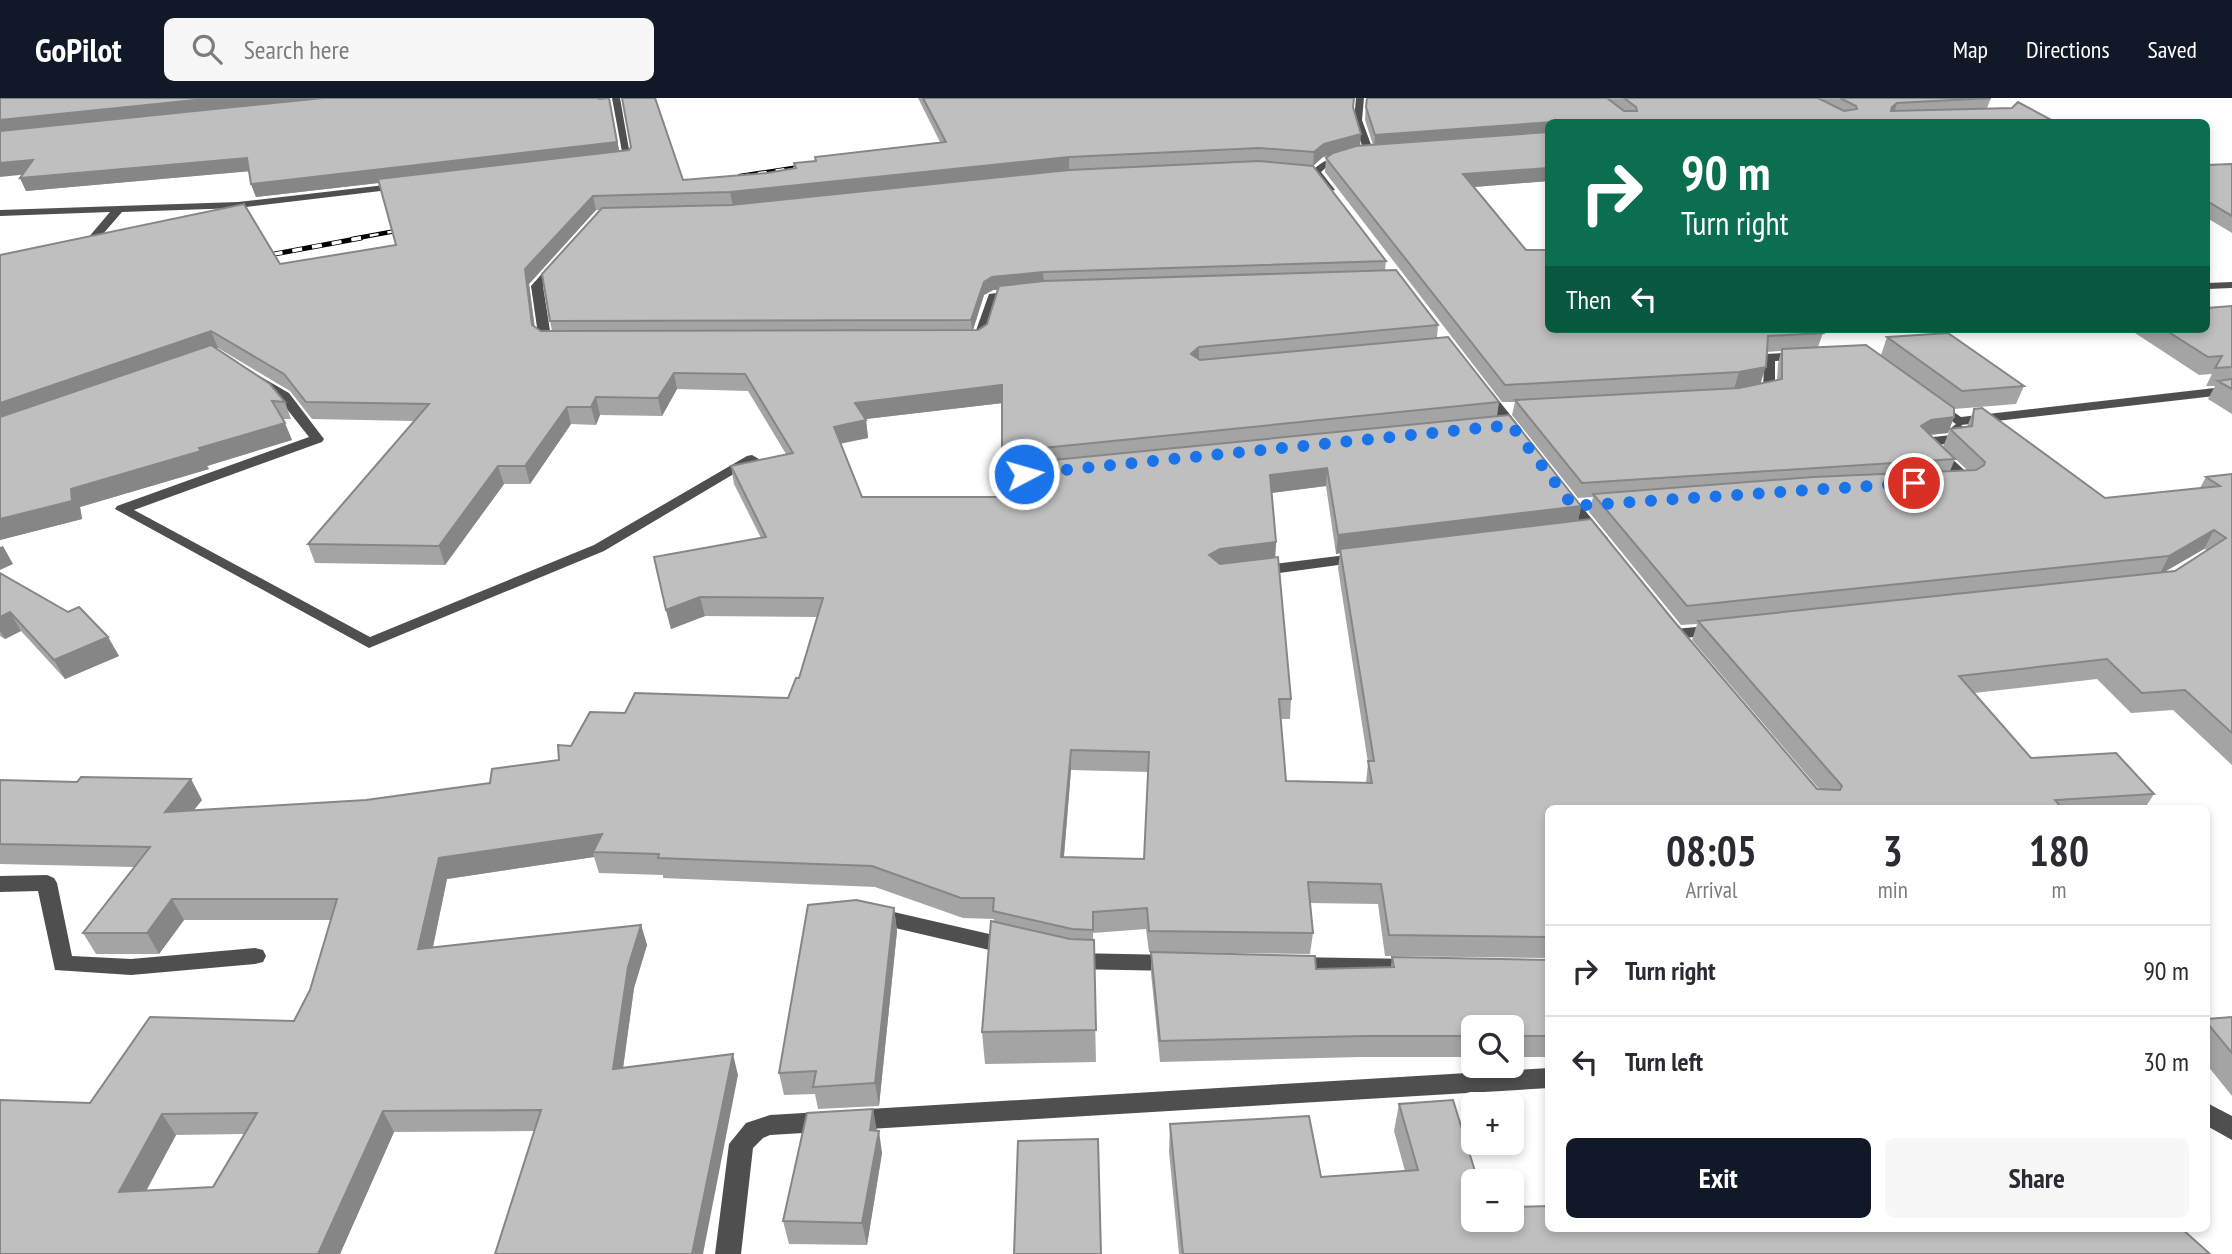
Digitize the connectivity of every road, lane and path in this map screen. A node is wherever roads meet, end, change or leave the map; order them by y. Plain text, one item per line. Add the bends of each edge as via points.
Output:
1 (615, 98) edge
2 (1360, 98) edge
3 (1375, 154) edge
4 (1349, 156) junction
5 (601, 162) edge
6 (413, 185) edge
7 (1341, 204) edge
8 (118, 210) junction
9 (0, 213) edge
10 (572, 247) edge
11 (74, 250) edge
12 (2232, 285) edge
13 (2210, 286) edge
14 (1031, 292) edge
15 (954, 340) edge
16 (572, 341) edge
17 (1810, 356) edge
18 (240, 368) edge
19 (1473, 378) edge
20 (2232, 390) edge
21 (1734, 396) edge
22 (1927, 398) edge
23 (1958, 421) junction
24 (1527, 446) edge
25 (752, 459) edge
26 (1941, 482) edge
27 (1558, 486) edge
28 (1610, 551) edge
29 (1372, 557) edge
30 (1247, 572) edge
31 (1729, 629) edge
32 (1675, 634) edge
33 (0, 884) edge
34 (852, 910) edge
35 (254, 956) dead end
36 (1194, 963) edge
37 (1276, 965) edge
38 (1440, 968) edge
39 (1545, 1078) edge
40 (2210, 1115) edge
41 (2232, 1129) edge
42 (728, 1254) edge

1 - 5 street via 628,159
2 - 4 street via 1358,120 1368,150
3 - 4 street
4 - 7 street via 1311,172
6 - 8 street via 238,205
8 - 9 street
8 - 11 street via 86,247
10 - 16 street via 537,286 545,341
12 - 13 street
14 - 15 street via 993,296 979,340
17 - 21 street via 1769,357 1770,389
18 - 25 street via 284,396 317,439 122,509 369,643 599,548
19 - 24 street via 1506,409 1504,426
20 - 23 street
22 - 23 street
23 - 26 street via 1958,439 1925,442 1968,481
27 - 28 street via 1580,505 1587,531
29 - 30 street
31 - 32 street
33 - 35 street via 47,883 62,964 131,967
34 - 36 street via 1072,961
37 - 38 street
39 - 42 street via 770,1125 755,1130 741,1144
40 - 41 street

